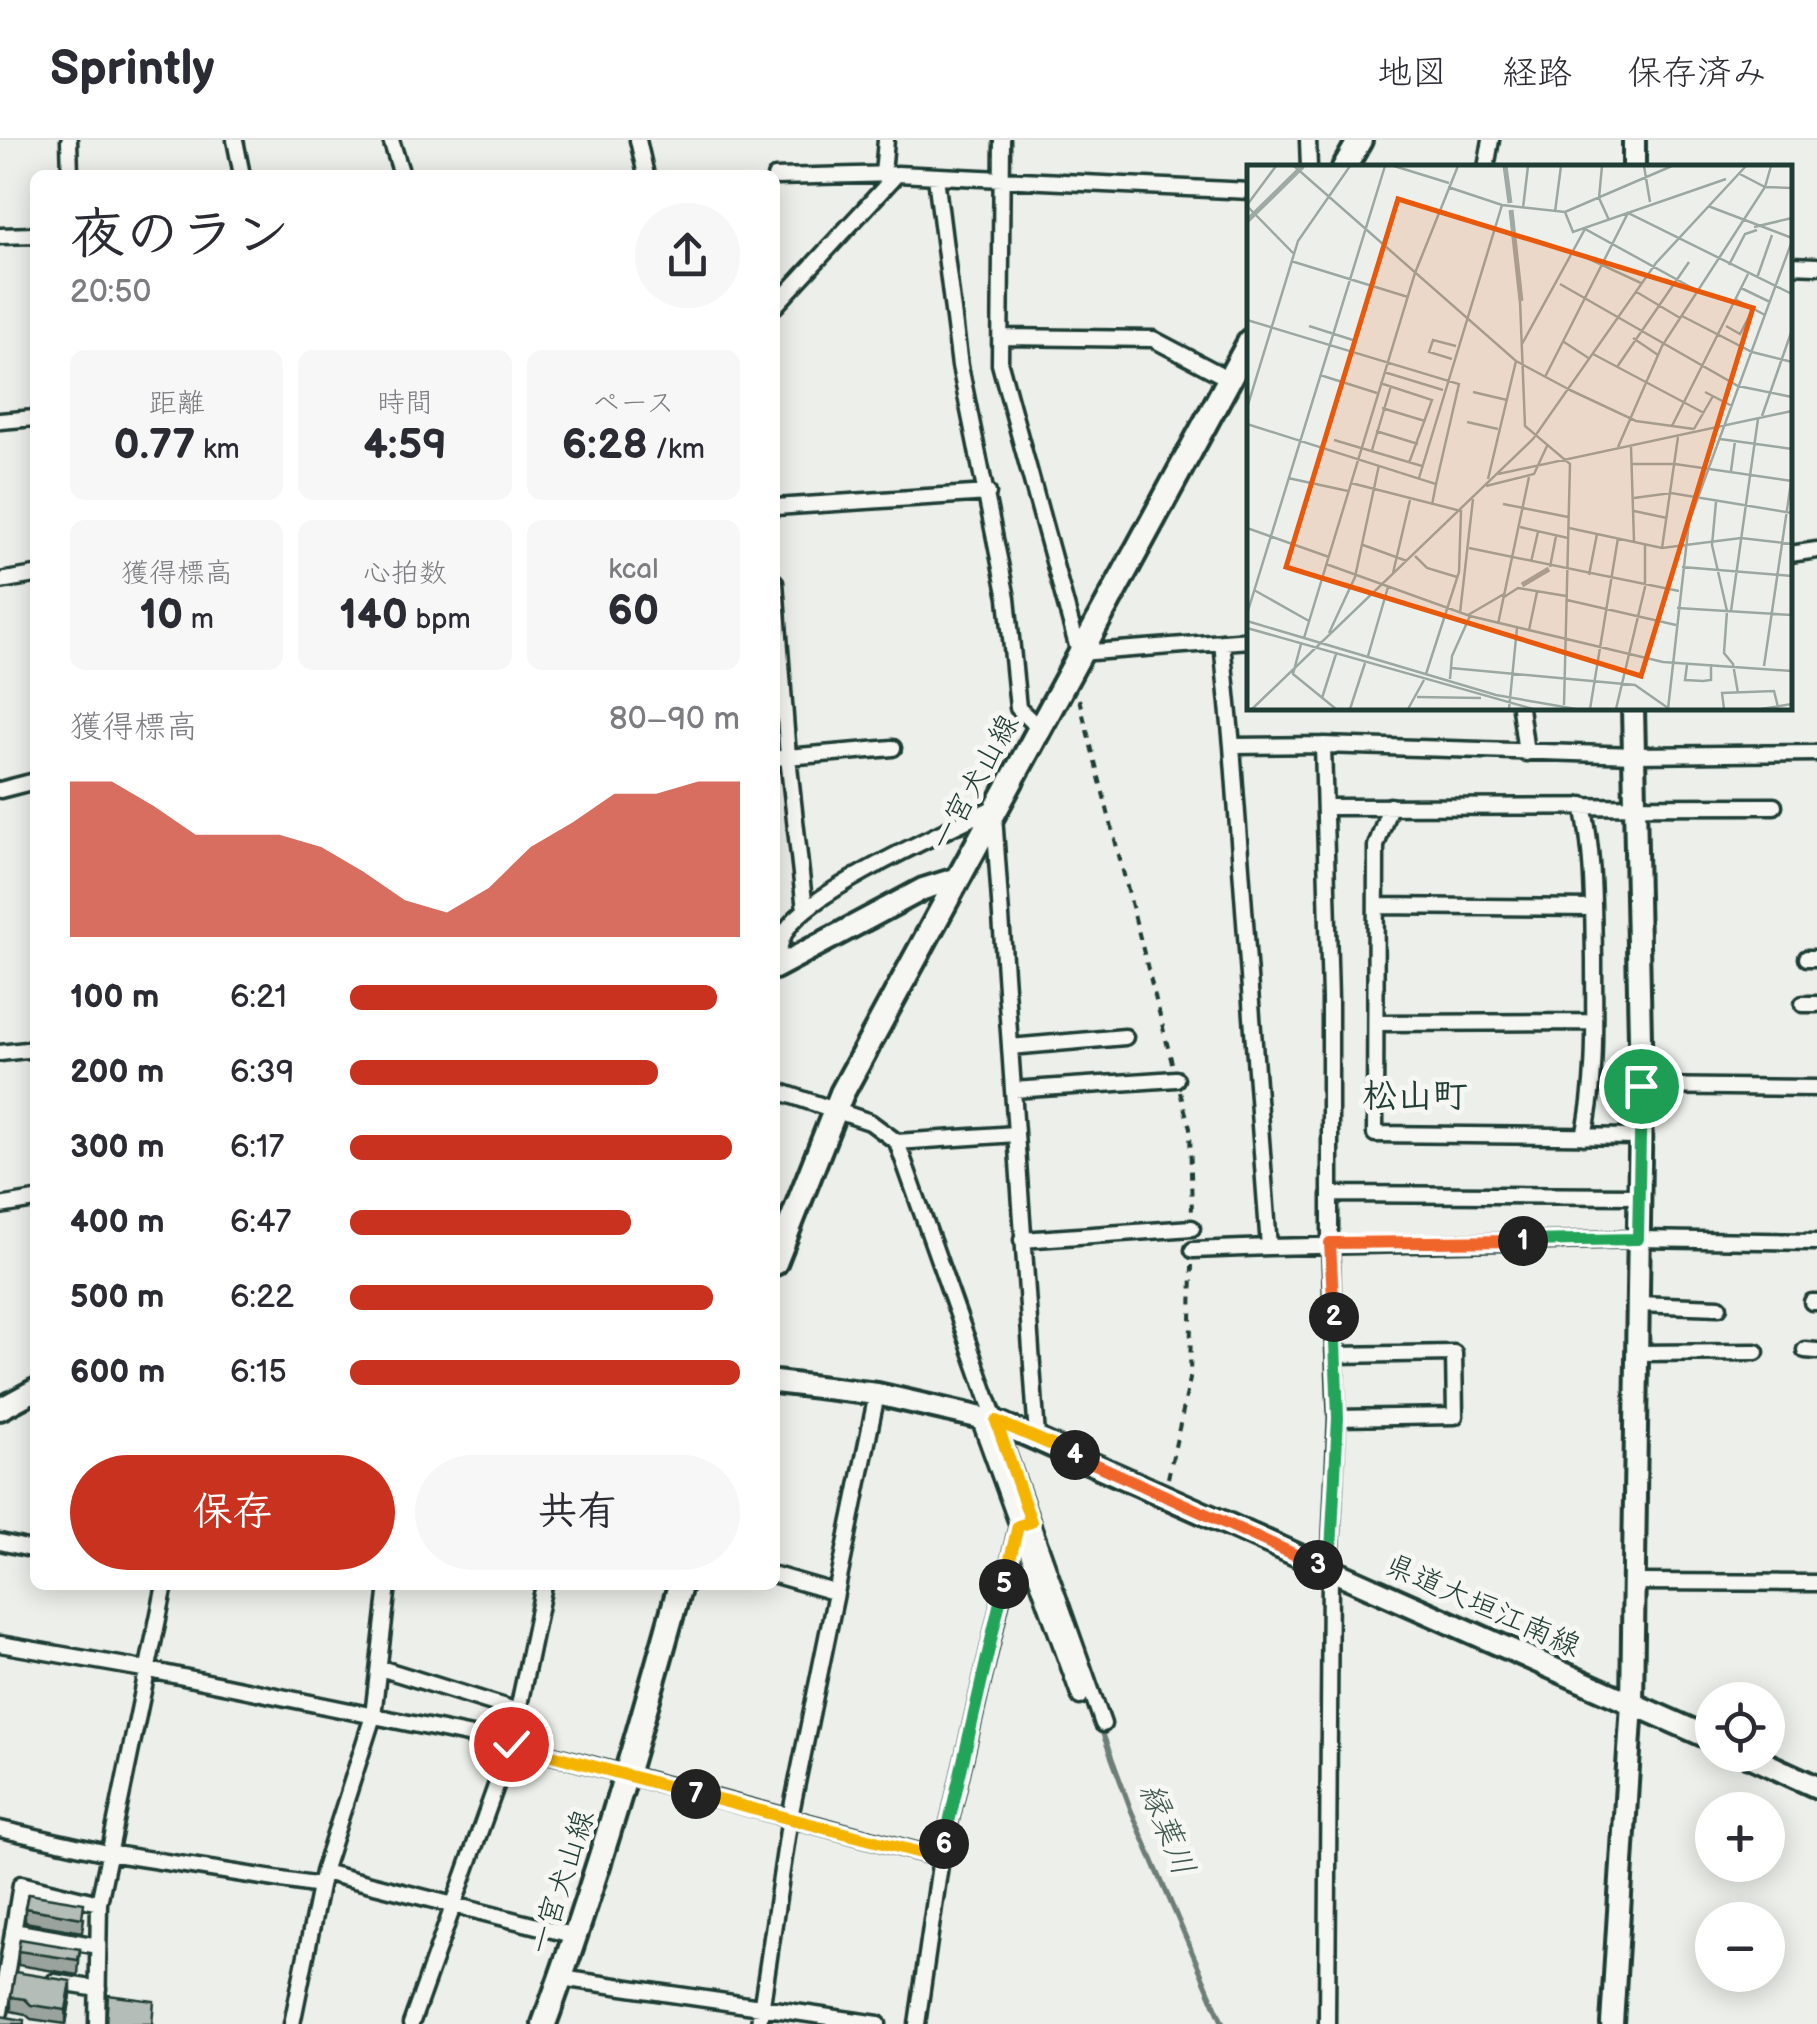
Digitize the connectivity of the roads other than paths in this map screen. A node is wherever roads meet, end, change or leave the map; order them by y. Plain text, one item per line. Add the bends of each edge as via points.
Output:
1 (69, 140) edge
2 (234, 140) edge
3 (391, 140) edge
4 (638, 140) edge
5 (886, 140) edge
6 (1002, 140) edge
7 (1308, 140) edge
8 (1360, 140) edge
9 (1491, 140) edge
10 (1309, 165) edge
11 (1346, 165) edge
12 (1487, 165) edge
13 (70, 170) edge
14 (241, 170) edge
15 (400, 170) edge
16 (645, 170) edge
17 (890, 174) junction
18 (936, 176) junction
19 (780, 177) edge
20 (1002, 180) junction
21 (1247, 191) edge
22 (0, 236) edge
23 (30, 236) edge
24 (780, 300) edge
25 (1001, 337) junction
26 (1247, 345) edge
27 (1229, 379) junction
28 (30, 418) edge
29 (0, 421) edge
30 (988, 493) junction
31 (780, 507) edge
32 (1817, 550) edge
33 (1792, 554) edge
34 (30, 576) edge
35 (0, 580) edge
36 (1247, 640) edge
37 (1222, 642) junction
38 (1079, 653) junction
39 (1520, 710) edge
40 (1633, 710) edge
41 (780, 719) edge
42 (1038, 727) junction
43 (1323, 745) junction
44 (1232, 746) junction
45 (893, 748) dead end
46 (1526, 753) junction
47 (1817, 753) edge
48 (1634, 755) junction
49 (782, 758) edge
50 (30, 781) edge
51 (0, 790) edge
52 (1583, 805) junction
53 (1636, 805) junction
54 (1390, 806) junction
55 (1774, 806) dead end
56 (1325, 807) junction
57 (995, 808) junction
58 (956, 879) junction
59 (1376, 906) junction
60 (1593, 908) junction
61 (805, 910) junction
62 (780, 948) edge
63 (780, 964) edge
64 (1594, 1022) junction
65 (1376, 1023) junction
66 (1125, 1038) dead end
67 (1010, 1047) junction
68 (30, 1050) edge
69 (0, 1053) edge
70 (1176, 1080) dead end
71 (1641, 1086) junction
72 (1817, 1088) edge
73 (1013, 1090) junction
74 (780, 1092) edge
75 (836, 1110) junction
76 (1016, 1134) junction
77 (1584, 1137) junction
78 (1640, 1138) junction
79 (898, 1142) junction
80 (1330, 1194) junction
81 (1639, 1196) junction
82 (30, 1201) edge
83 (0, 1206) edge
84 (1192, 1228) dead end
85 (1638, 1239) junction
86 (1022, 1240) junction
87 (1817, 1242) edge
88 (1330, 1243) junction
89 (1268, 1246) junction
90 (780, 1250) edge
91 (1192, 1250) dead end
92 (1637, 1304) junction
93 (1719, 1307) dead end
94 (1756, 1352) dead end
95 (1636, 1353) junction
96 (1336, 1355) junction
97 (780, 1383) edge
98 (30, 1393) edge
99 (877, 1394) junction
100 (0, 1409) edge
101 (987, 1418) junction
102 (1338, 1418) junction
103 (1036, 1437) junction
104 (1026, 1529) junction
105 (0, 1542) edge
106 (30, 1549) edge
107 (1330, 1570) junction
108 (780, 1576) edge
109 (1634, 1582) junction
110 (1817, 1583) edge
111 (163, 1590) edge
112 (388, 1590) edge
113 (543, 1590) edge
114 (679, 1590) edge
115 (834, 1592) junction
116 (1065, 1637) junction
117 (0, 1644) edge
118 (380, 1668) junction
119 (149, 1670) junction
120 (1080, 1697) dead end
121 (1632, 1703) junction
122 (518, 1710) junction
123 (373, 1716) junction
124 (1103, 1724) dead end
125 (1695, 1731) edge
126 (511, 1744) junction
127 (1784, 1772) edge
128 (626, 1777) junction
129 (1817, 1787) edge
130 (790, 1817) junction
131 (0, 1830) edge
132 (108, 1853) junction
133 (940, 1858) junction
134 (322, 1879) junction
135 (99, 1904) junction
136 (454, 1905) junction
137 (13, 1931) junction
138 (576, 1936) junction
139 (98, 1946) junction
140 (6, 1974) junction
141 (24, 1977) edge
142 (561, 1978) junction
143 (43, 1980) edge
144 (98, 1989) junction
145 (760, 2017) edge
146 (4, 2018) edge
147 (97, 2024) edge
148 (292, 2024) edge
149 (410, 2024) edge
150 (544, 2024) edge
151 (878, 2024) edge
152 (917, 2024) edge
153 (1327, 2024) edge
154 (1612, 2024) edge

1 - 13 street
2 - 14 street
3 - 15 street
4 - 16 street
5 - 17 street
6 - 20 street
7 - 10 street
8 - 11 main road
9 - 12 street
17 - 18 street
17 - 19 street
17 - 24 street
18 - 20 street
18 - 30 street via 960,366
20 - 21 street
20 - 25 street
22 - 23 street
25 - 27 street via 1154,339
25 - 38 street via 1000,364
26 - 27 main road, 一宮犬山線
27 - 38 main road, 一宮犬山線
28 - 29 street
30 - 31 street
30 - 42 street via 1018,708
32 - 33 street
34 - 35 street
36 - 37 street
37 - 38 street
37 - 44 street
38 - 42 main road, 一宮犬山線
39 - 46 street
40 - 48 street
41 - 49 street
42 - 57 main road, 一宮犬山線
43 - 44 street
43 - 46 street
43 - 56 street
44 - 89 street
45 - 49 street
46 - 48 street
47 - 48 street
48 - 53 street
49 - 61 street
50 - 51 street
52 - 53 street
52 - 54 street
52 - 60 street
53 - 55 street
53 - 71 street
54 - 56 street
54 - 59 street via 1376,846
56 - 80 street
57 - 58 main road, 一宮犬山線
57 - 61 street via 872,868
57 - 67 street
58 - 63 street via 923,888
58 - 75 main road, 一宮犬山線
59 - 60 street
59 - 65 street
60 - 64 street
61 - 62 street via 785,930
64 - 65 street
64 - 77 street via 1593,1098
65 - 77 street via 1375,1134
66 - 67 street
67 - 73 street
68 - 69 street
70 - 73 street
71 - 72 street
71 - 78 street
73 - 76 street
74 - 75 street
75 - 79 street
75 - 90 main road, 一宮犬山線
76 - 79 street
76 - 86 street
77 - 78 street
78 - 81 street
79 - 101 street
80 - 81 street
80 - 88 street
81 - 85 street
82 - 83 street
84 - 86 street
85 - 87 street
85 - 88 street
85 - 92 street
86 - 103 street
88 - 89 street
88 - 96 street
89 - 91 street
92 - 93 street
92 - 95 street
94 - 95 street
95 - 109 street
96 - 102 street
96 - 102 street via 1454,1353 1456,1416
97 - 99 street, 県道大垣江南線
98 - 100 street
99 - 101 street, 県道大垣江南線
99 - 115 street
101 - 103 street, 県道大垣江南線
101 - 104 street
102 - 107 street
103 - 107 street, 県道大垣江南線
104 - 116 street
104 - 133 street
105 - 106 street
107 - 121 street, 県道大垣江南線
107 - 153 street
108 - 115 street
109 - 110 street
109 - 121 street
111 - 119 street
112 - 118 street
113 - 122 street
114 - 128 main road, 一宮犬山線
115 - 130 street
116 - 120 street
116 - 124 street
117 - 119 street
118 - 122 street
118 - 123 street
119 - 123 street
119 - 132 street
121 - 125 street, 県道大垣江南線
121 - 154 street
122 - 126 street
123 - 126 street
123 - 134 street
126 - 128 street
126 - 136 street
127 - 129 street
128 - 130 street
128 - 138 main road, 一宮犬山線
130 - 133 street
130 - 145 street
131 - 132 street
132 - 134 street
132 - 135 street
133 - 152 street
134 - 136 street
134 - 148 street
135 - 137 street via 21,1884
135 - 139 street
136 - 138 street
136 - 149 street
137 - 139 street
137 - 140 street
138 - 142 main road, 一宮犬山線
139 - 144 street
140 - 141 street
140 - 146 street
142 - 145 street
142 - 150 main road, 一宮犬山線
143 - 144 street
144 - 147 street
145 - 151 street

